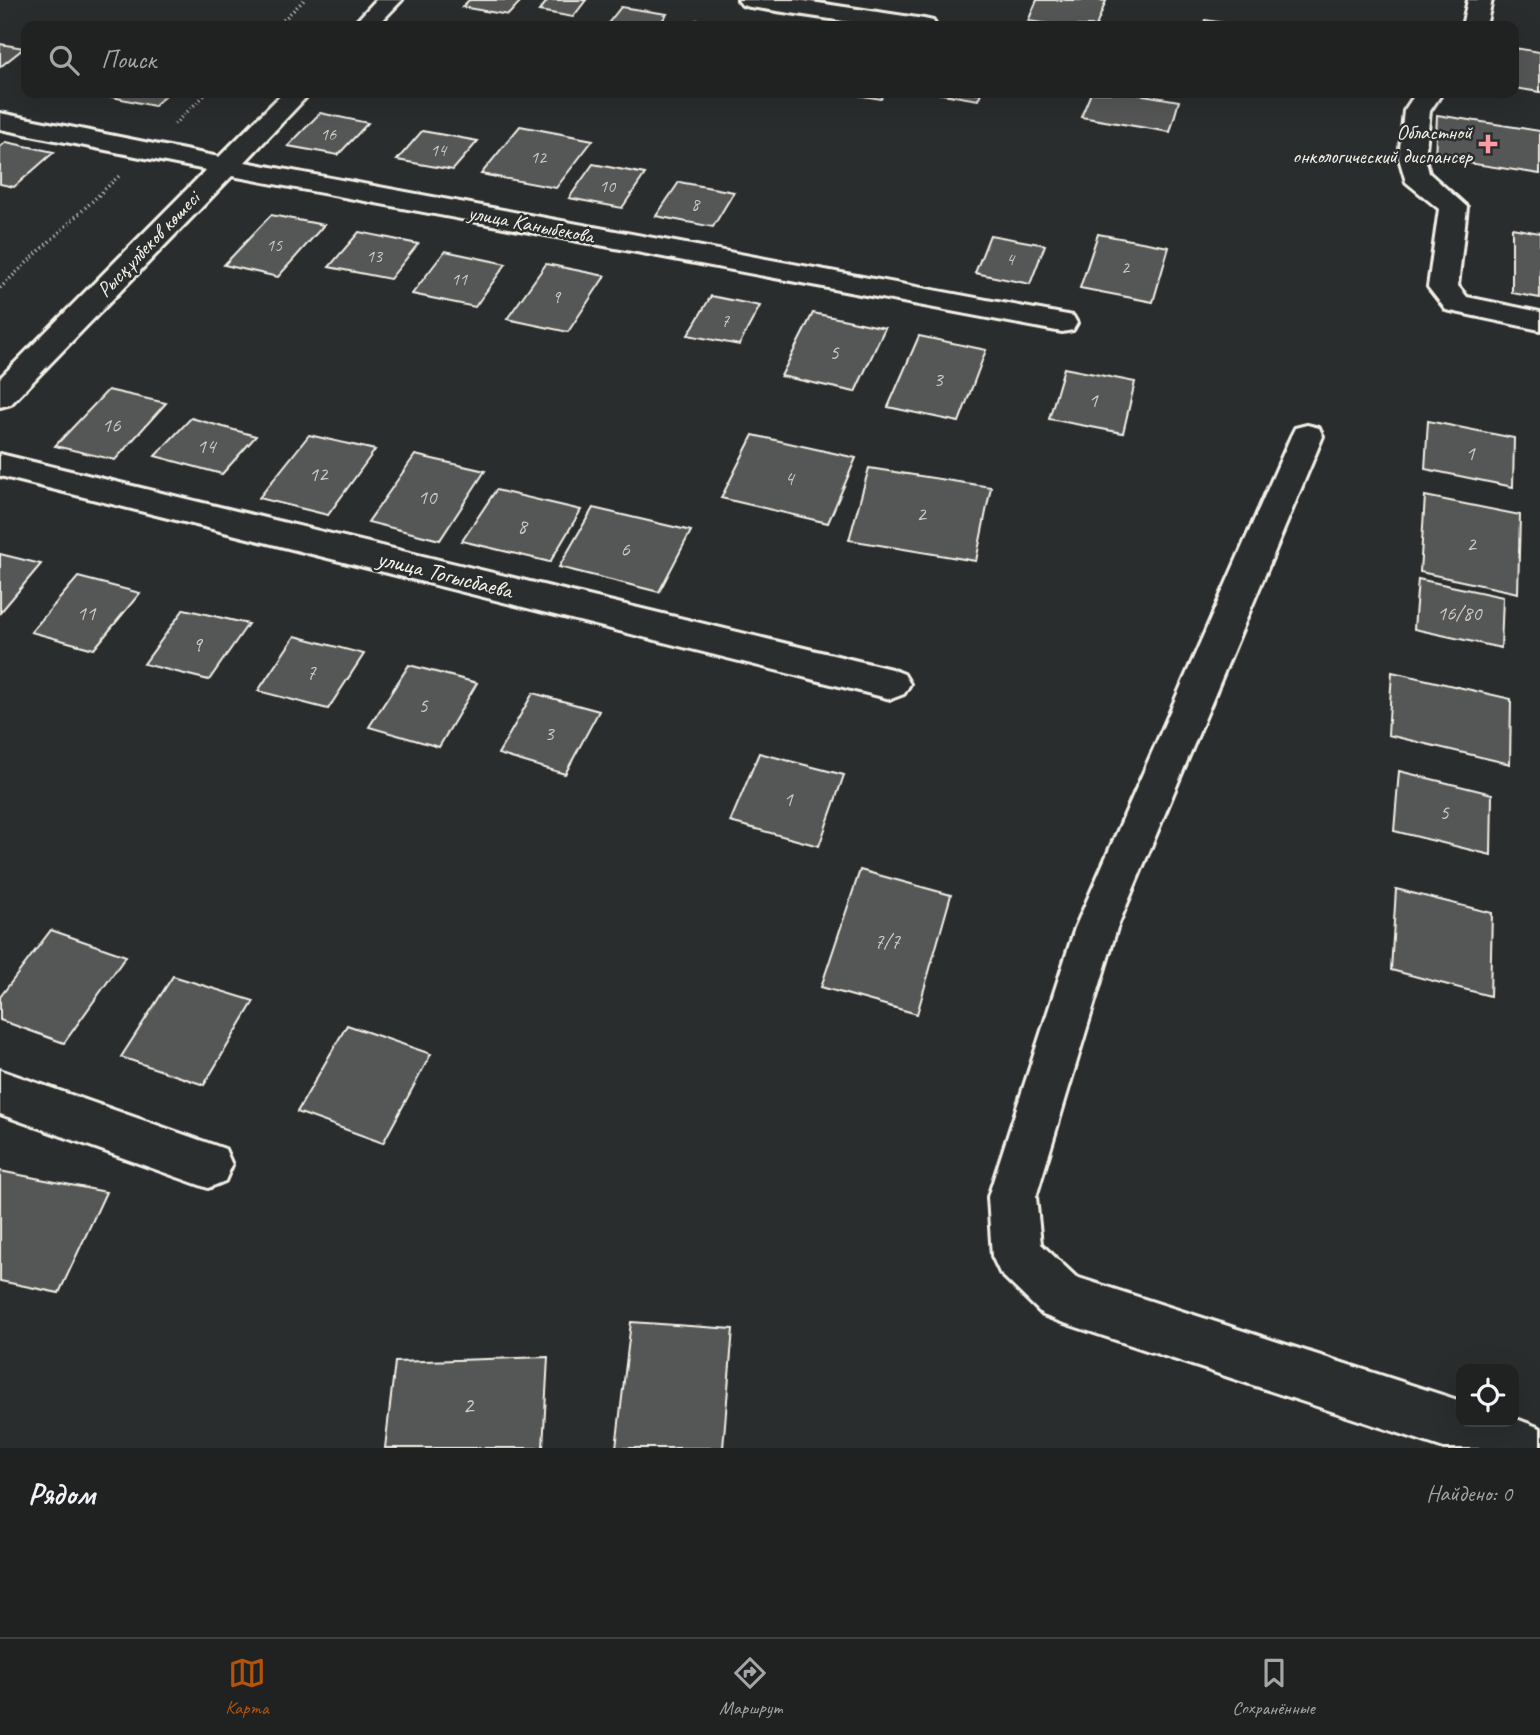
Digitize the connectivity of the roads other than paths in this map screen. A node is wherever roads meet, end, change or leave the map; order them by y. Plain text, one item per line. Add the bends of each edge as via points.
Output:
1 (390, 0) edge
2 (750, 0) edge
3 (1480, 0) edge
4 (369, 21) edge
5 (891, 21) edge
6 (1476, 21) edge
7 (292, 98) edge
8 (1426, 98) edge
9 (0, 121) edge
10 (224, 166) junction
11 (1540, 321) edge
12 (1062, 323) dead end
13 (0, 397) edge
14 (1307, 436) dead end
15 (0, 466) edge
16 (891, 684) dead end
17 (0, 1092) edge
18 (208, 1165) dead end
19 (1525, 1448) edge

1 - 4 street
2 - 5 street
3 - 6 street
7 - 10 street, Рысқұлбеков көшесі
8 - 11 street via 1417,111 1412,158 1416,176 1453,207 1443,287 1457,304
9 - 10 street, улица Каныбекова
10 - 12 street, улица Каныбекова
10 - 13 street, Рысқұлбеков көшесі
14 - 19 street via 1096,928 1012,1197 1017,1256 1061,1297
15 - 16 street, улица Тогысбаева
17 - 18 street

